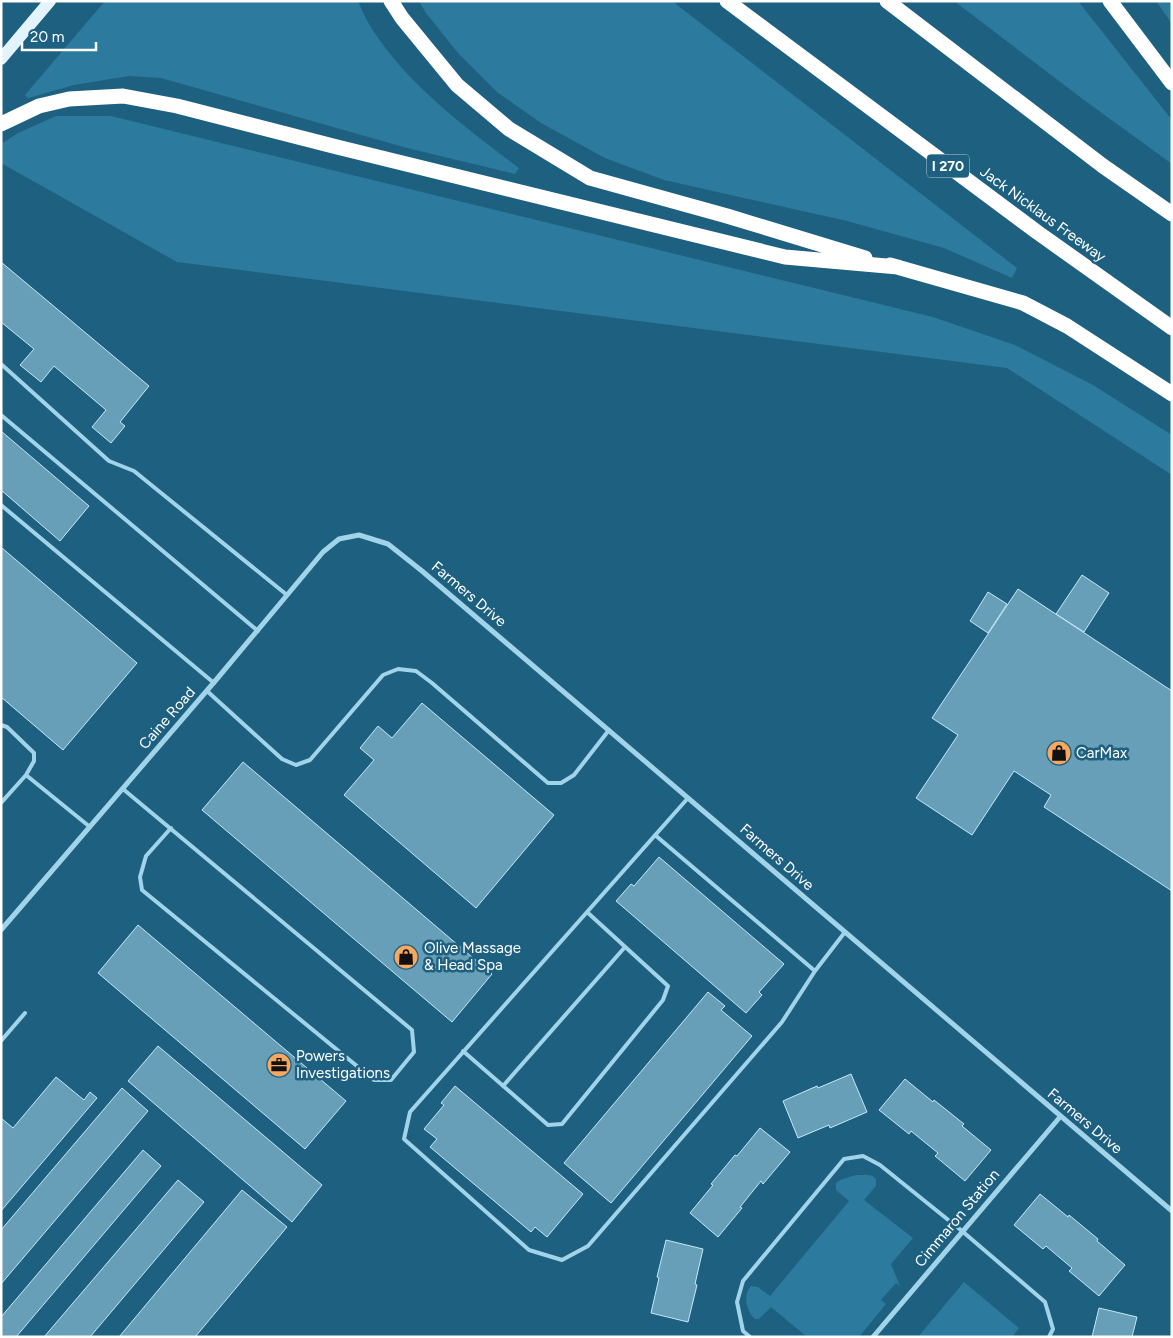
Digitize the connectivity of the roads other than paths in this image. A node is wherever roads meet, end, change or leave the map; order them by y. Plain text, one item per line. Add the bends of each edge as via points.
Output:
1 (50, 1) edge
2 (391, 1) edge
3 (727, 1) edge
4 (887, 1) edge
5 (1110, 1) edge
6 (1, 59) edge
7 (1172, 83) edge
8 (1, 124) edge
9 (1172, 214) edge
10 (898, 267) junction
11 (1172, 328) edge
12 (1, 364) edge
13 (1172, 394) edge
14 (1, 415) edge
15 (1, 505) edge
16 (359, 535) joint
17 (287, 595) junction
18 (258, 631) junction
19 (214, 683) junction
20 (207, 691) junction
21 (1, 725) edge
22 (609, 730) junction
23 (26, 775) junction
24 (124, 789) junction
25 (688, 798) junction
26 (1, 803) edge
27 (90, 827) junction
28 (171, 828) junction
29 (655, 834) junction
30 (587, 912) junction
31 (1, 930) edge
32 (845, 932) junction
33 (625, 948) junction
34 (815, 971) junction
35 (25, 1013) dead end
36 (1, 1041) edge
37 (464, 1051) junction
38 (503, 1086) junction
39 (1060, 1116) junction
40 (1172, 1211) edge
41 (962, 1231) junction
42 (750, 1337) edge
43 (873, 1337) edge
44 (1049, 1337) edge

1 - 6 main road
2 - 10 highway via 456,85 509,129 590,178
3 - 11 highway, Jack Nicklaus Freeway / I 270 via 1037,232
4 - 9 highway via 1103,166
5 - 7 highway
8 - 10 highway via 39,106 69,99 123,96 177,106 785,257
10 - 13 highway via 1023,303 1067,326
12 - 17 lane via 109,461 134,471
14 - 18 lane
15 - 19 lane
16 - 17 street, Caine Road via 339,539 323,552
16 - 22 street, Farmers Drive via 388,544
17 - 18 street, Caine Road
18 - 19 street, Caine Road
19 - 20 street, Caine Road
20 - 22 lane via 282,759 296,765 310,760 383,675 398,669 416,671 432,683 548,783 560,783 574,775
20 - 24 street, Caine Road
21 - 23 lane via 34,753 34,761
22 - 25 street, Farmers Drive
23 - 26 lane
23 - 27 lane
24 - 27 street, Caine Road
24 - 28 lane
25 - 29 lane
25 - 32 street, Farmers Drive
27 - 31 street, Caine Road
28 - 28 lane via 412,1030 414,1052 391,1080 374,1080 142,890 140,876 146,856
29 - 30 lane
29 - 34 lane
30 - 33 lane
30 - 37 lane
32 - 34 lane
32 - 39 street, Farmers Drive
33 - 38 lane
33 - 38 lane via 668,986 663,1000 562,1124 548,1125
34 - 37 lane via 782,1022 588,1246 562,1260 529,1250 404,1139 410,1112
35 - 36 lane
37 - 38 lane
39 - 40 street, Farmers Drive
39 - 41 street, Cimmaron Station
41 - 42 lane via 880,1165 862,1156 844,1159 743,1281 737,1302 743,1331
41 - 43 street, Cimmaron Station
41 - 44 lane via 1045,1302 1053,1329

